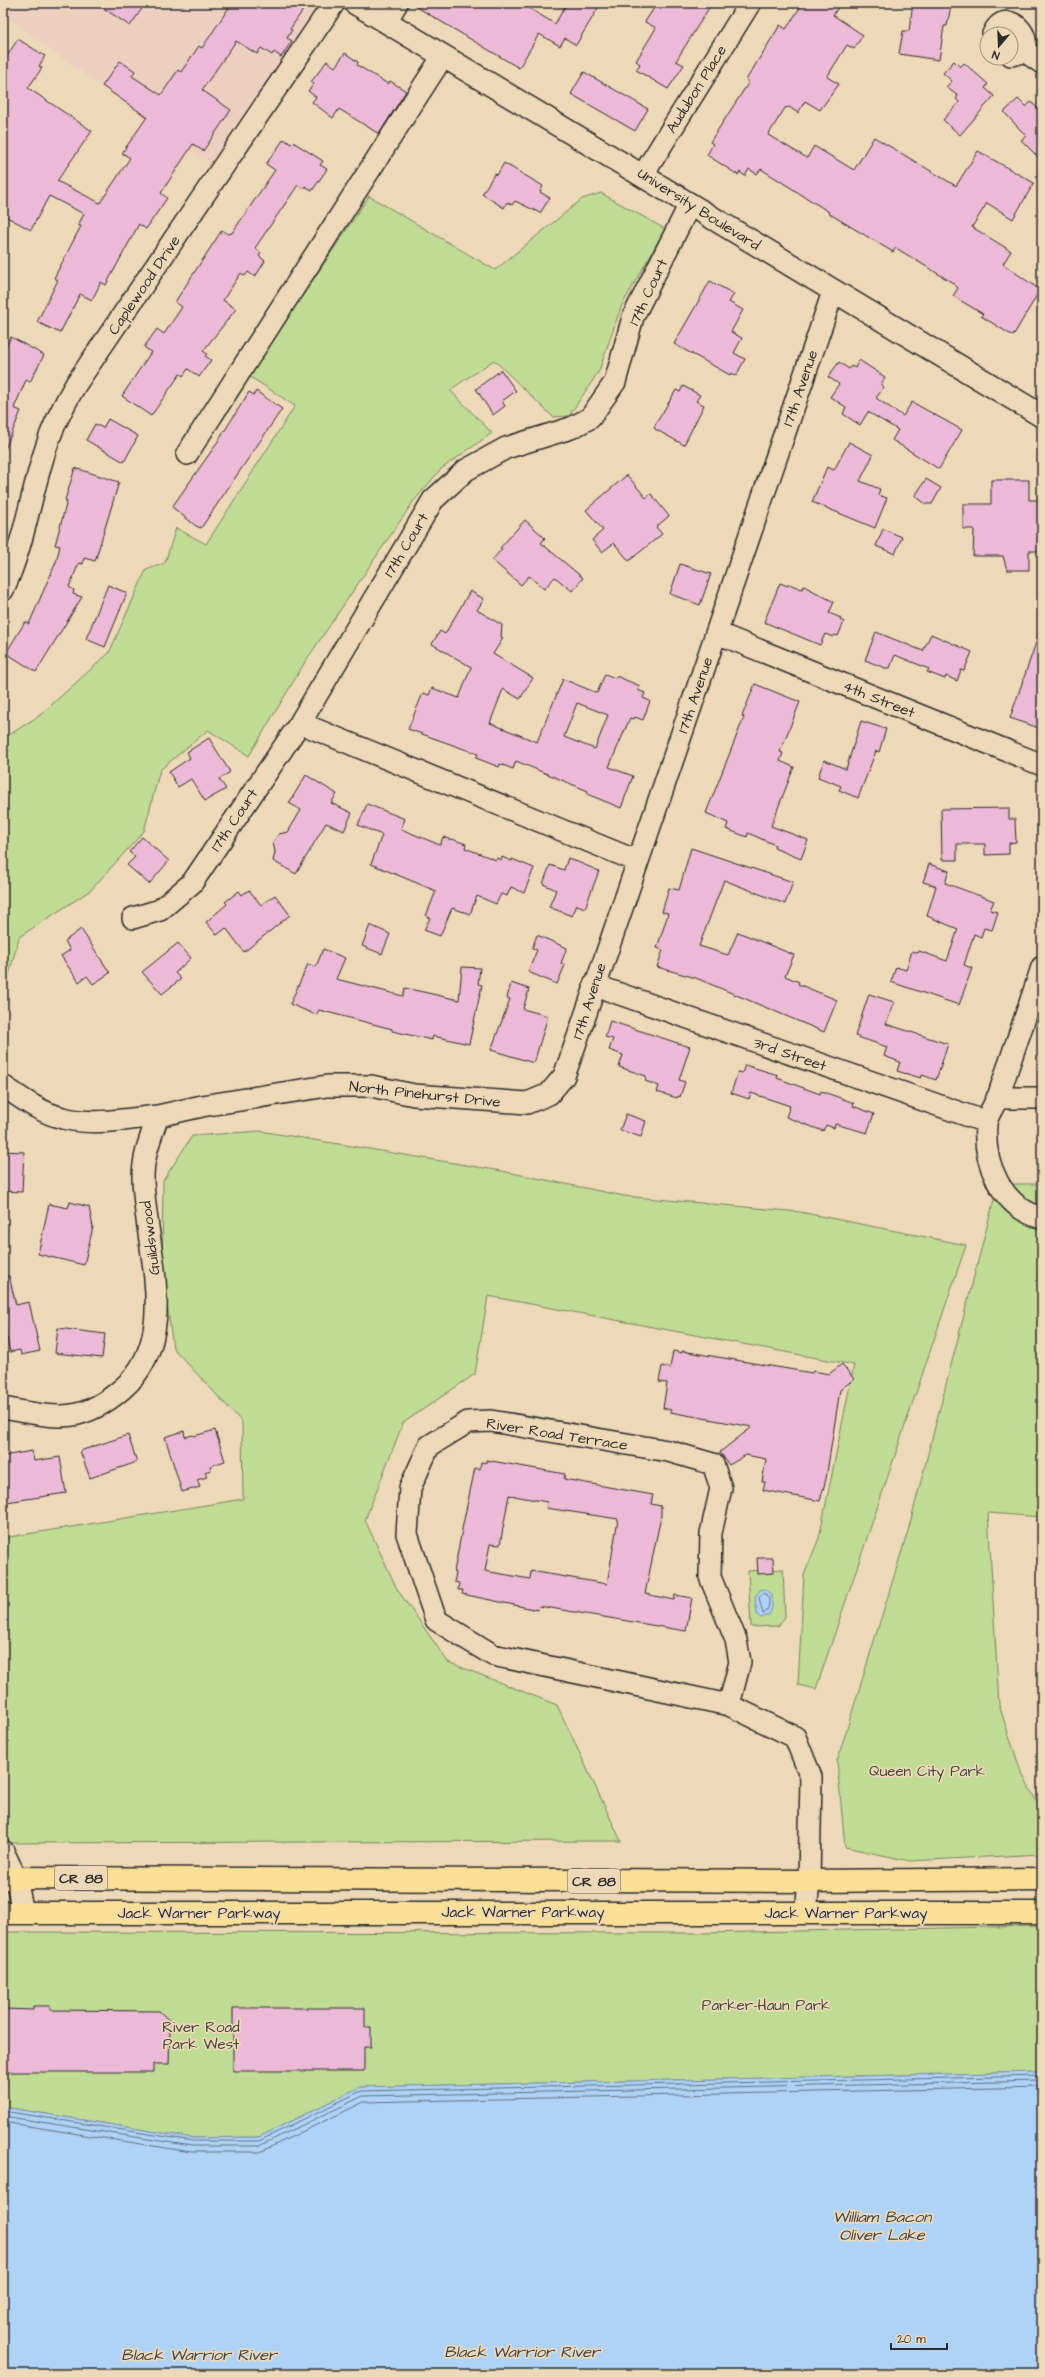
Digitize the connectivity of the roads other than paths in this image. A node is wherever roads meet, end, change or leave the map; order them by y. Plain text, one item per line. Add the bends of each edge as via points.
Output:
1 (334, 3) edge
2 (355, 3) edge
3 (397, 3) edge
4 (750, 3) edge
5 (386, 22) junction
6 (997, 26) edge
7 (1019, 51) edge
8 (1019, 54) edge
9 (444, 56) junction
10 (1042, 63) edge
11 (643, 175) junction
12 (690, 204) junction
13 (833, 292) junction
14 (1042, 416) edge
15 (187, 454) dead end
16 (3, 590) edge
17 (717, 633) junction
18 (300, 723) junction
19 (1042, 765) edge
20 (638, 860) junction
21 (133, 918) dead end
22 (1042, 967) edge
23 (594, 985) junction
24 (3, 1086) edge
25 (549, 1094) joint
26 (997, 1098) junction
27 (1042, 1098) edge
28 (158, 1116) junction
29 (986, 1122) junction
30 (1042, 1218) edge
31 (3, 1408) edge
32 (729, 1705) junction
33 (3, 1851) edge
34 (10, 1878) edge
35 (1042, 1879) edge
36 (809, 1881) junction
37 (13, 1913) edge
38 (806, 1913) junction
39 (1042, 1913) edge

1 - 16 street, Caplewood Drive via 76,384 60,412 47,443 19,550
2 - 5 main road, University Boulevard
3 - 5 street
4 - 11 street, Audubon Place
5 - 9 main road, University Boulevard
6 - 7 street via 1004,22 1016,21 1025,28 1027,44
8 - 10 street
9 - 11 main road, University Boulevard
9 - 15 street
11 - 12 main road, University Boulevard
12 - 13 main road, University Boulevard
12 - 18 street, 17th Court via 633,317 615,382 590,418 570,428 506,448 466,470 433,500
13 - 14 main road, University Boulevard
13 - 17 street, 17th Avenue
17 - 19 street, 4th Street
17 - 20 street, 17th Avenue
18 - 20 street
18 - 21 street, 17th Court via 192,884 160,910
20 - 23 street, 17th Avenue
22 - 26 street
23 - 25 street, 17th Avenue via 564,1076
23 - 29 street, 3rd Street
24 - 28 street via 34,1106 62,1118 92,1122
25 - 28 street, North Pinehurst Drive via 527,1103 504,1103 414,1095 372,1086 327,1086 202,1106
26 - 27 street
26 - 29 street
28 - 31 street, Guildswood via 147,1146 143,1177 155,1281 156,1326 142,1367 111,1399 94,1410 72,1417 46,1416
29 - 30 street via 988,1159 998,1184 1016,1204
32 - 32 street, River Road Terrace via 493,1655 436,1620 407,1534 410,1488 429,1446 468,1422 491,1421 668,1451 713,1464 721,1488 711,1533 710,1577 736,1640 740,1662
32 - 36 street, River Road Terrace via 795,1737 811,1777
33 - 34 street
34 - 36 main road, Jack Warner Parkway / CR 88
34 - 37 street
35 - 36 main road, Jack Warner Parkway / CR 88
36 - 38 street, River Road Terrace
37 - 38 main road, Jack Warner Parkway
38 - 39 main road, Jack Warner Parkway

